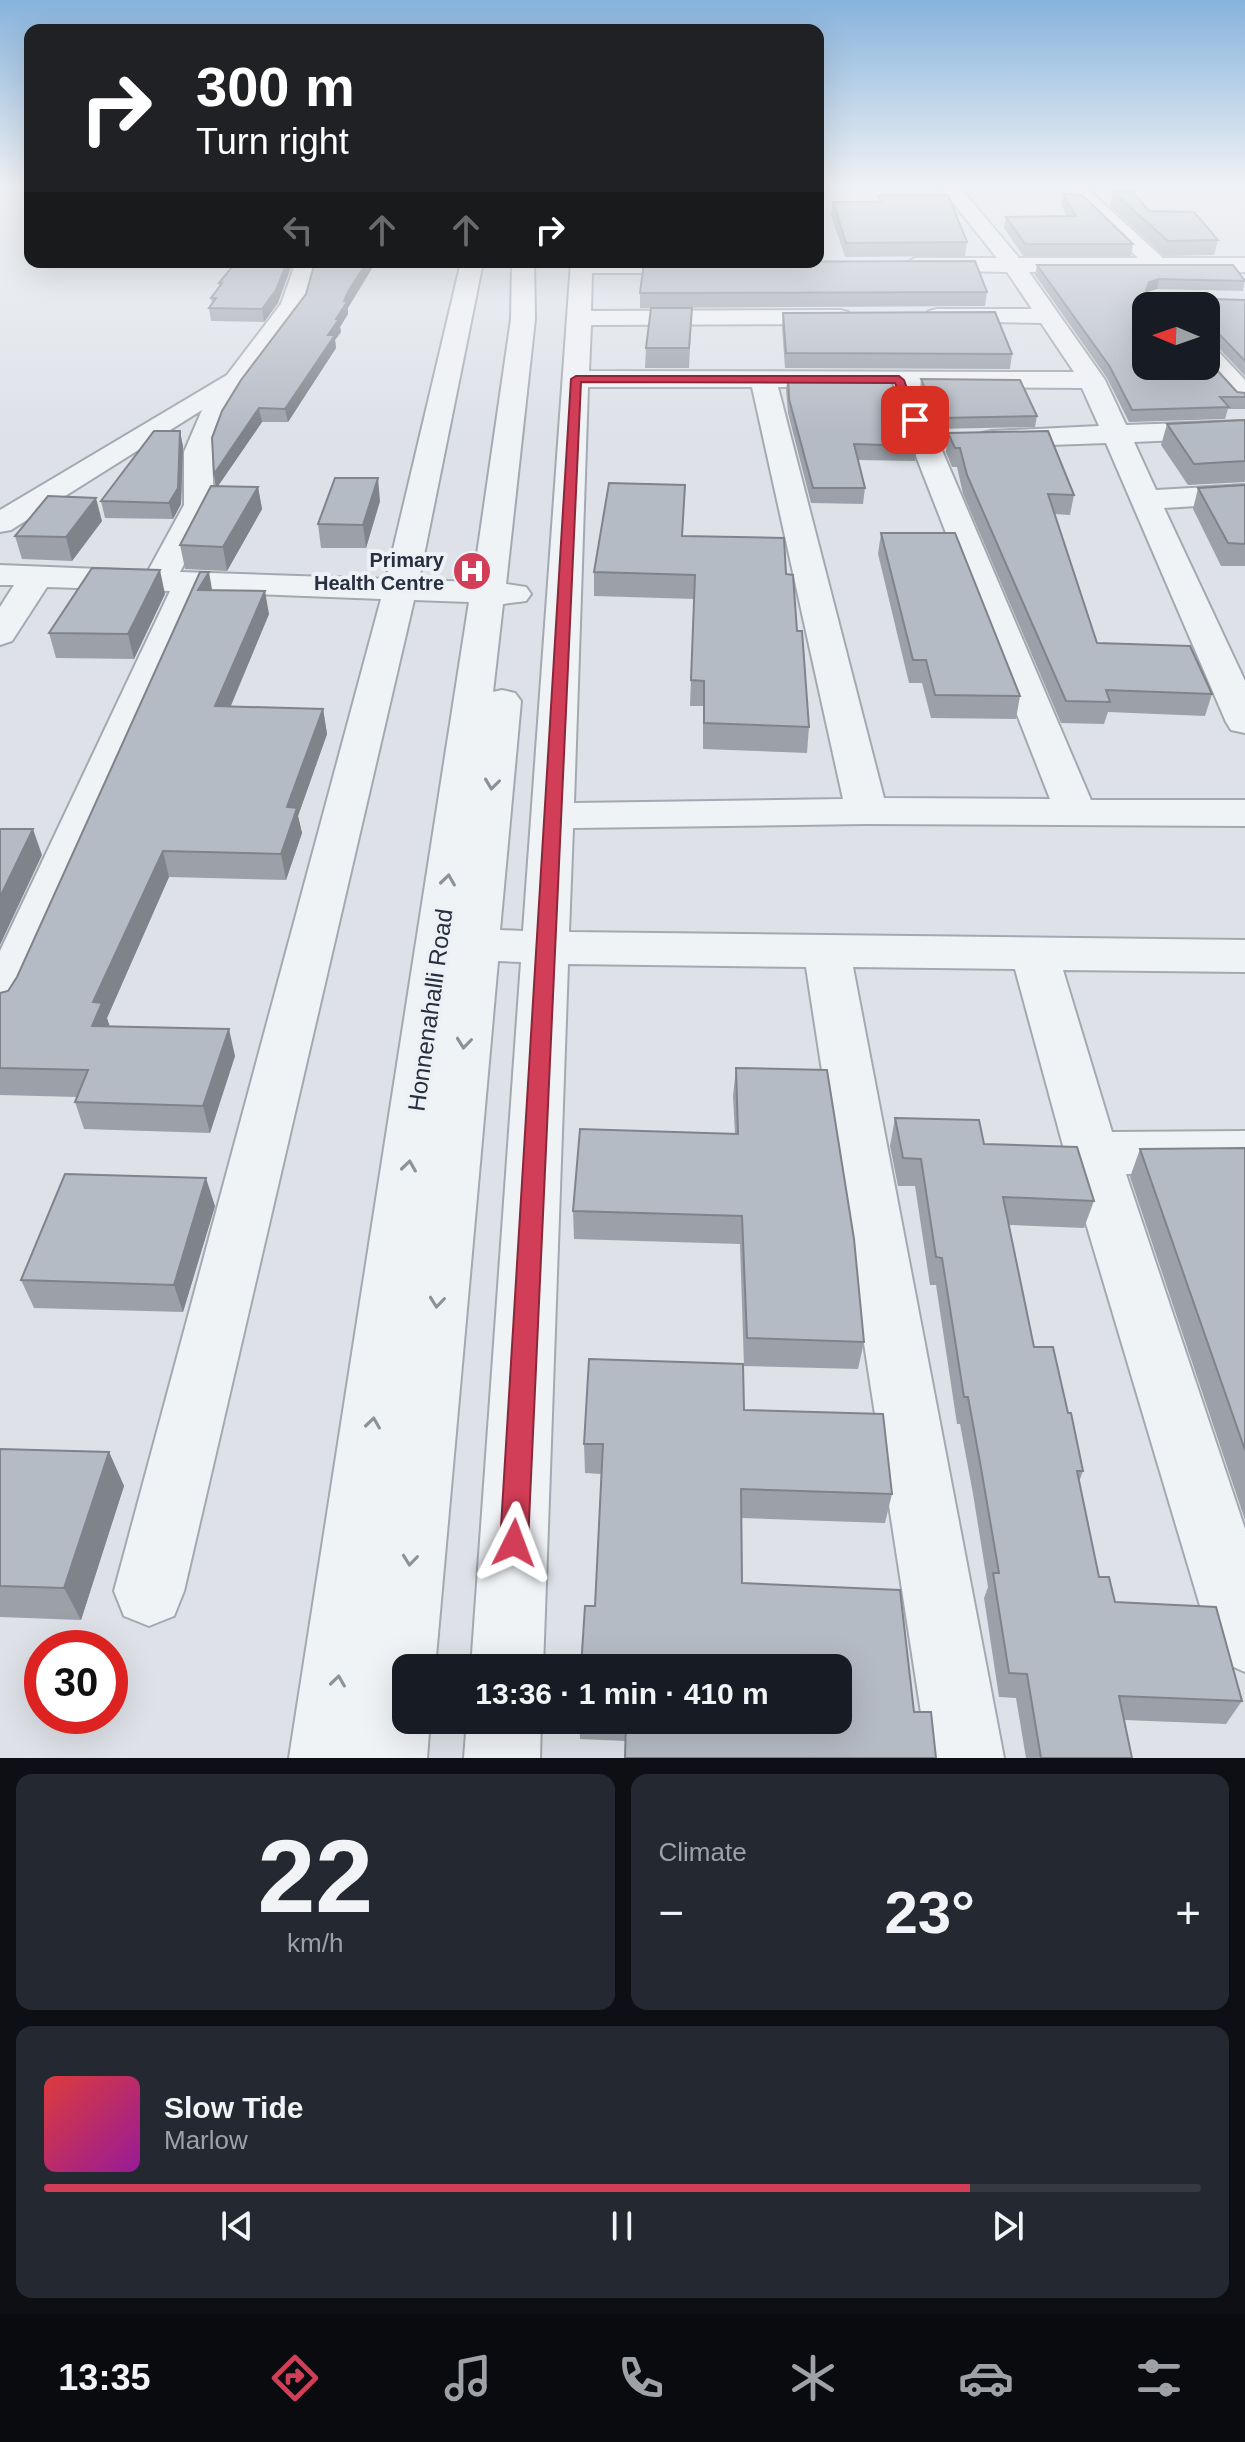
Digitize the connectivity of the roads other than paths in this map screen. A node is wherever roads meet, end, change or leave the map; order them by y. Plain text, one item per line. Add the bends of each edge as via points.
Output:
1 (1014, 267) edge
2 (1128, 267) edge
3 (305, 268) edge
4 (471, 268) edge
5 (523, 268) edge
6 (572, 268) edge
7 (574, 268) edge
8 (1147, 288) edge
9 (1047, 316) junction
10 (860, 317) edge
11 (907, 317) edge
12 (579, 318) junction
13 (1220, 368) edge
14 (239, 375) junction
15 (576, 379) junction
16 (763, 379) junction
17 (899, 380) junction
18 (1092, 380) junction
19 (1245, 395) edge
20 (1245, 429) edge
21 (1118, 436) junction
22 (949, 440) junction
23 (1245, 494) edge
24 (1146, 500) junction
25 (0, 523) edge
26 (0, 575) edge
27 (37, 576) junction
28 (175, 580) junction
29 (400, 590) junction
30 (501, 594) junction
31 (0, 634) edge
32 (1245, 722) edge
33 (866, 811) junction
34 (1076, 812) junction
35 (1245, 813) edge
36 (553, 816) junction
37 (474, 944) junction
38 (546, 948) junction
39 (827, 951) junction
40 (1034, 953) junction
41 (1245, 956) edge
42 (0, 1003) edge
43 (1245, 1152) edge
44 (1092, 1153) junction
45 (149, 1591) dead end
46 (1245, 1636) edge
47 (508, 1654) edge
48 (503, 1734) edge
49 (327, 1758) edge
50 (389, 1758) edge
51 (502, 1758) edge
52 (966, 1758) edge

1 - 9 street
2 - 8 street
3 - 14 street via 295,302
4 - 29 street
5 - 30 street, Honnenahalli Road
6 - 30 street, Honnenahalli Road
7 - 12 street
9 - 11 street
9 - 18 street
10 - 12 street
12 - 15 street
13 - 19 street
14 - 25 street
14 - 28 street via 203,437 196,460 199,505
15 - 16 street
15 - 36 street
16 - 17 street
16 - 33 street
17 - 18 street
17 - 22 street
18 - 21 street
20 - 21 street
21 - 22 street
21 - 24 street
22 - 34 street
23 - 24 street
24 - 32 street
26 - 27 street
27 - 28 street
27 - 31 street
28 - 29 street
28 - 42 street
29 - 30 street
29 - 45 street
30 -> 37 street, Honnenahalli Road
49 -> 30 street, Honnenahalli Road
33 - 34 street
33 - 36 street
34 - 35 street
36 - 38 street
37 - 38 street
37 -> 50 street, Honnenahalli Road
38 - 39 street
38 - 47 street
39 - 40 street
39 - 52 street
40 - 41 street
40 - 44 street
43 - 44 street
44 - 46 street
48 - 51 street

